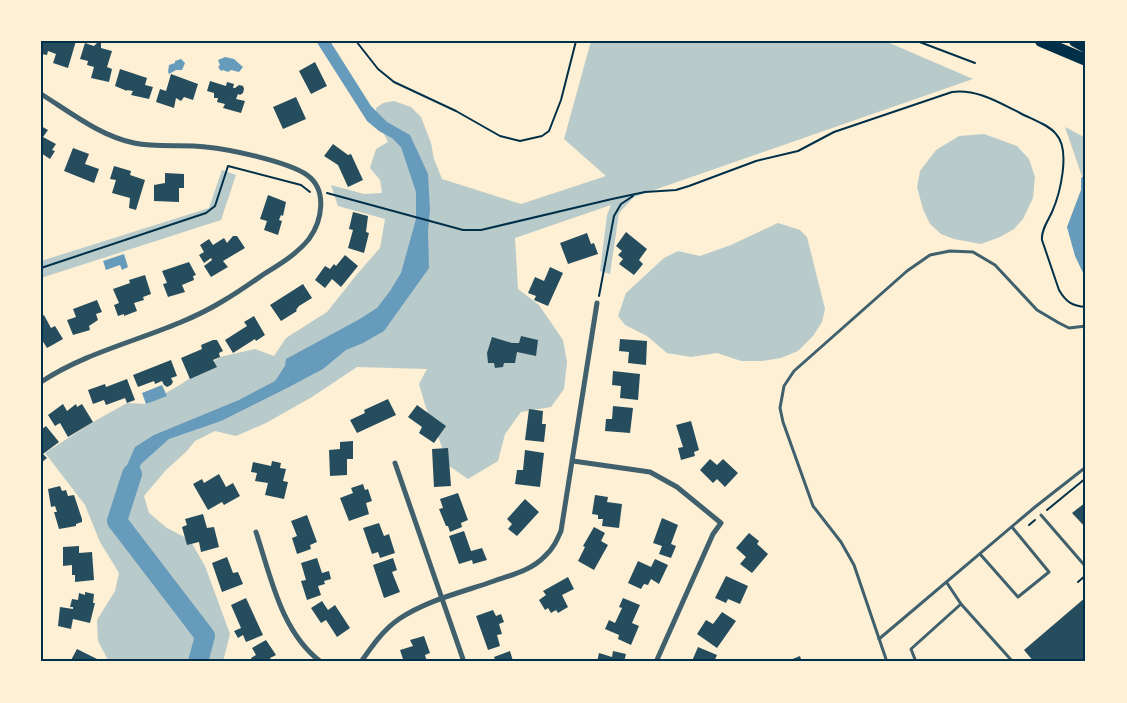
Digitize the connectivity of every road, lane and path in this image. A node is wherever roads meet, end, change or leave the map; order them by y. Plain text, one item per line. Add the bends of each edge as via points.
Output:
1 (356, 41) edge
2 (576, 41) edge
3 (917, 41) edge
4 (1041, 41) edge
5 (1075, 41) edge
6 (1086, 47) edge
7 (1086, 60) edge
8 (975, 62) dead end
9 (41, 94) edge
10 (320, 193) junction
11 (636, 195) junction
12 (41, 268) edge
13 (597, 303) joint
14 (1086, 307) edge
15 (1086, 326) edge
16 (41, 382) edge
17 (573, 460) junction
18 (395, 463) dead end
19 (1086, 467) edge
20 (1086, 478) edge
21 (1046, 510) dead end
22 (1041, 515) dead end
23 (1012, 527) junction
24 (256, 532) dead end
25 (980, 554) junction
26 (1086, 567) edge
27 (1086, 575) edge
28 (1078, 582) dead end
29 (946, 583) junction
30 (442, 599) junction
31 (961, 604) junction
32 (879, 639) junction
33 (321, 662) edge
34 (361, 662) edge
35 (464, 662) edge
36 (656, 662) edge
37 (887, 662) edge
38 (916, 662) edge
39 (1014, 662) edge

1 - 2 path via 378,69 394,82 500,136 520,141 542,136 548,131 561,100
3 - 8 path
4 - 7 highway
5 - 6 highway
9 - 10 street via 113,136 134,143 206,147 250,155 306,174
10 - 11 path via 463,230 481,230
10 - 12 path via 228,166 215,206 206,213
10 - 16 street via 321,209 315,229 308,240 285,260 202,313 67,367
11 - 13 path via 628,198 614,216
11 - 14 path via 676,190 756,161 798,151 834,132 952,92 977,93 1055,132 1060,140 1063,165 1060,189 1041,235 1059,290 1070,303
13 - 17 street
15 - 32 lane via 1069,328 1059,323 1037,310 996,265 973,252 950,251 930,255 906,271 794,371 784,386 780,408 782,422 810,499 854,565
17 - 30 street via 561,531 545,557 517,574
17 - 36 street via 650,472 677,487 721,523 713,534
18 - 30 street
19 - 23 lane
20 - 21 path
22 - 26 lane
23 - 25 lane
23 - 25 lane via 1049,572 1018,597
24 - 33 street via 290,625 300,642
25 - 29 lane
27 - 28 path
29 - 31 lane
29 - 32 lane
30 - 34 street via 398,620 380,635
30 - 35 street
31 - 38 lane via 911,648
31 - 39 lane
32 - 37 lane

